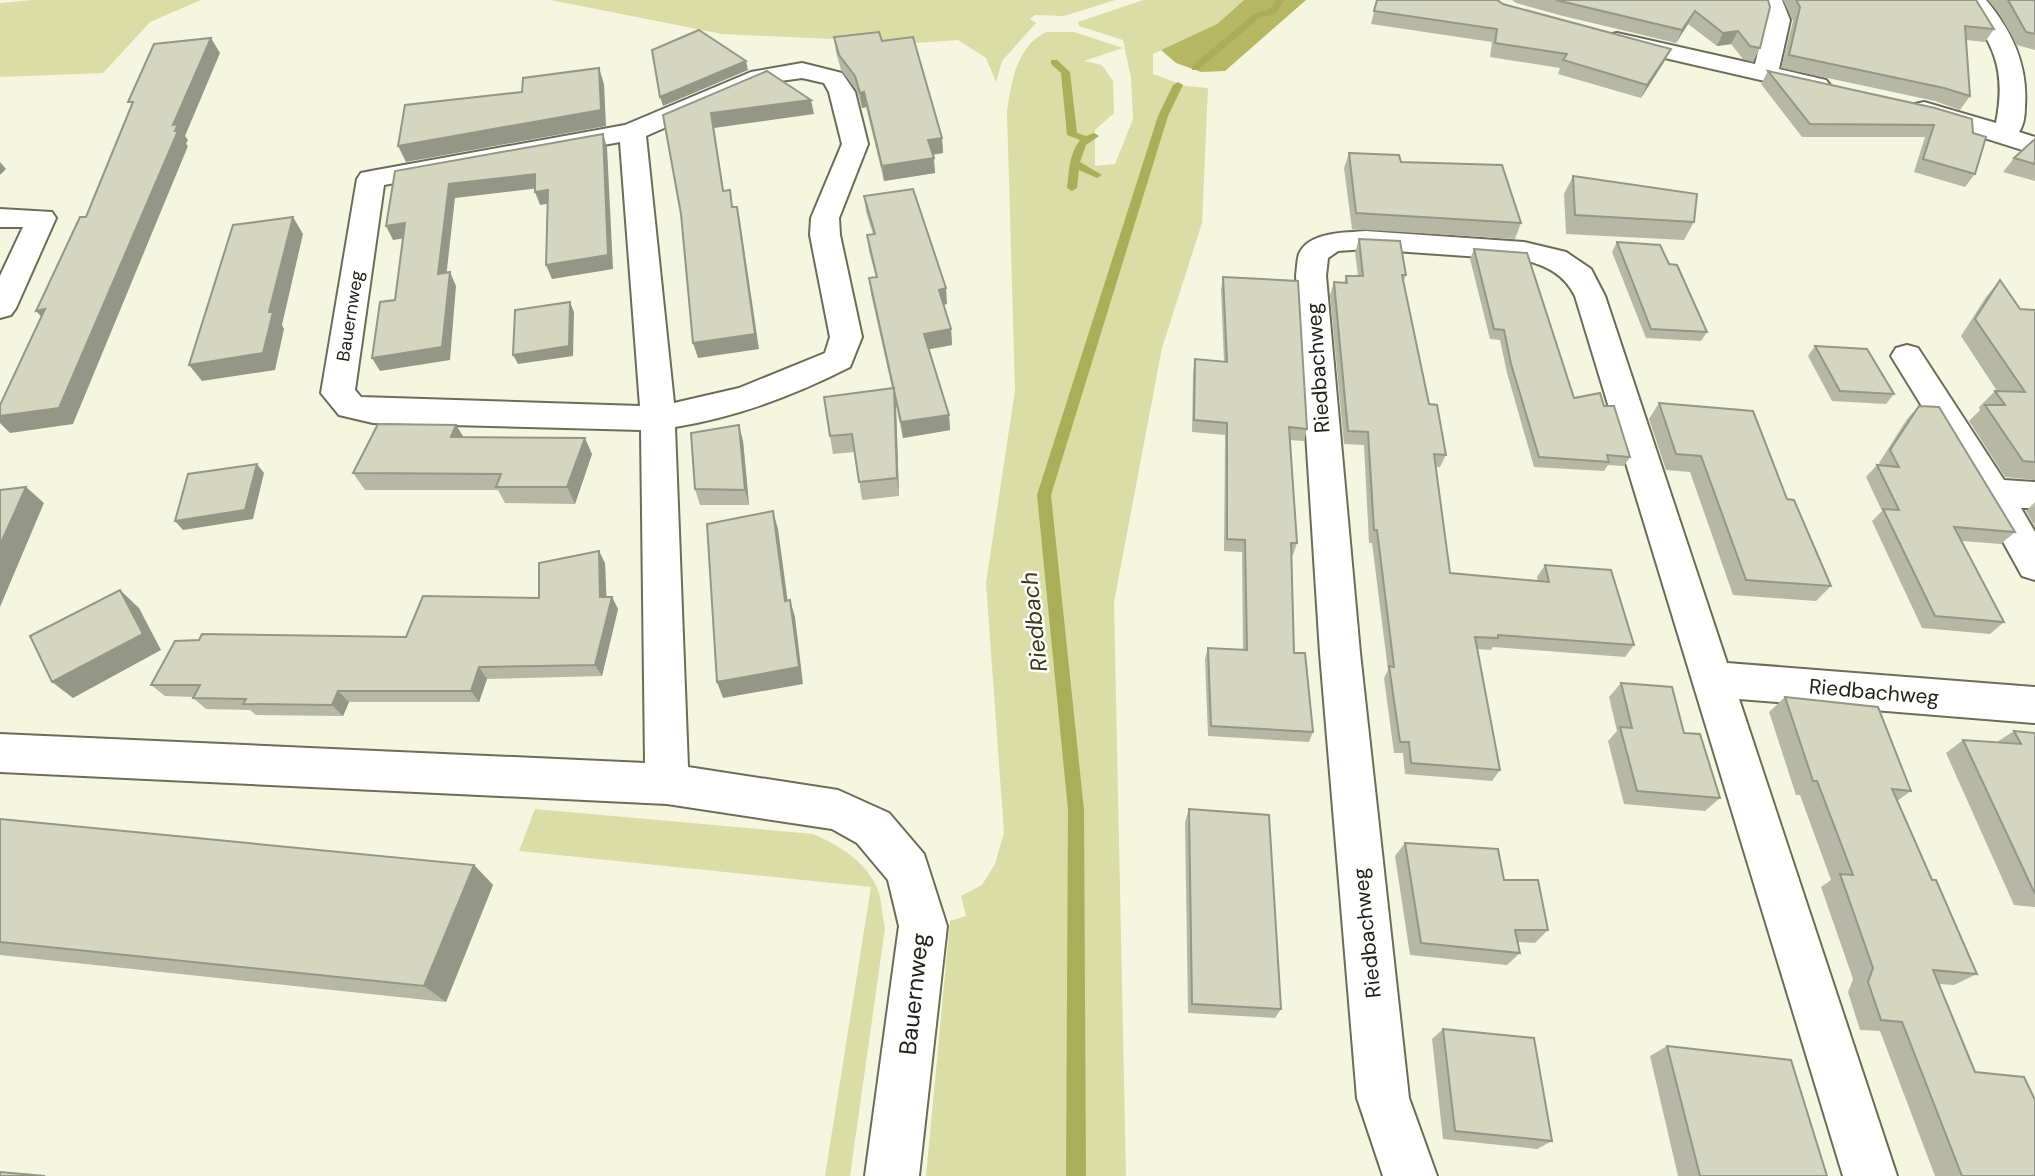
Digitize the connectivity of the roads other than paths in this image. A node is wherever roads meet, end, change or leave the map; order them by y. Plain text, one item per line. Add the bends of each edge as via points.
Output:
1 (1770, 0) edge
2 (1974, 0) edge
3 (1589, 33) edge
4 (1765, 74) junction
5 (1847, 91) edge
6 (1896, 103) edge
7 (632, 132) junction
8 (1998, 133) junction
9 (2035, 146) edge
10 (0, 218) edge
11 (0, 308) edge
12 (1907, 356) dead end
13 (658, 418) junction
14 (1994, 493) junction
15 (2035, 495) edge
16 (2035, 565) edge
17 (1712, 679) junction
18 (2035, 705) edge
19 (0, 753) edge
20 (667, 784) junction
21 (892, 1176) edge
22 (1410, 1176) edge
23 (1870, 1176) edge

1 - 4 street via 1778,20
2 - 8 street via 1999,30 2014,84 2009,127
3 - 4 street
4 - 5 street
6 - 8 street
7 - 13 street
7 - 13 street, Bauernweg via 760,76 802,69 833,78 842,92 855,145 825,218 846,337 839,359 804,377 703,412
7 - 13 street, Bauernweg via 372,179 338,393 351,407 373,411
8 - 9 street
10 - 11 street via 42,218
12 - 14 street
13 - 20 street
14 - 15 street
14 - 16 street
17 - 18 street, Riedbachweg
17 - 22 street, Riedbachweg via 1580,276 1555,258 1496,248 1366,240 1330,243 1314,254 1311,276 1340,653 1383,1097
17 - 23 street, Riedbachweg
19 - 20 street, Bauernweg
20 - 21 street, Bauernweg via 838,810 873,828 908,869 923,926

